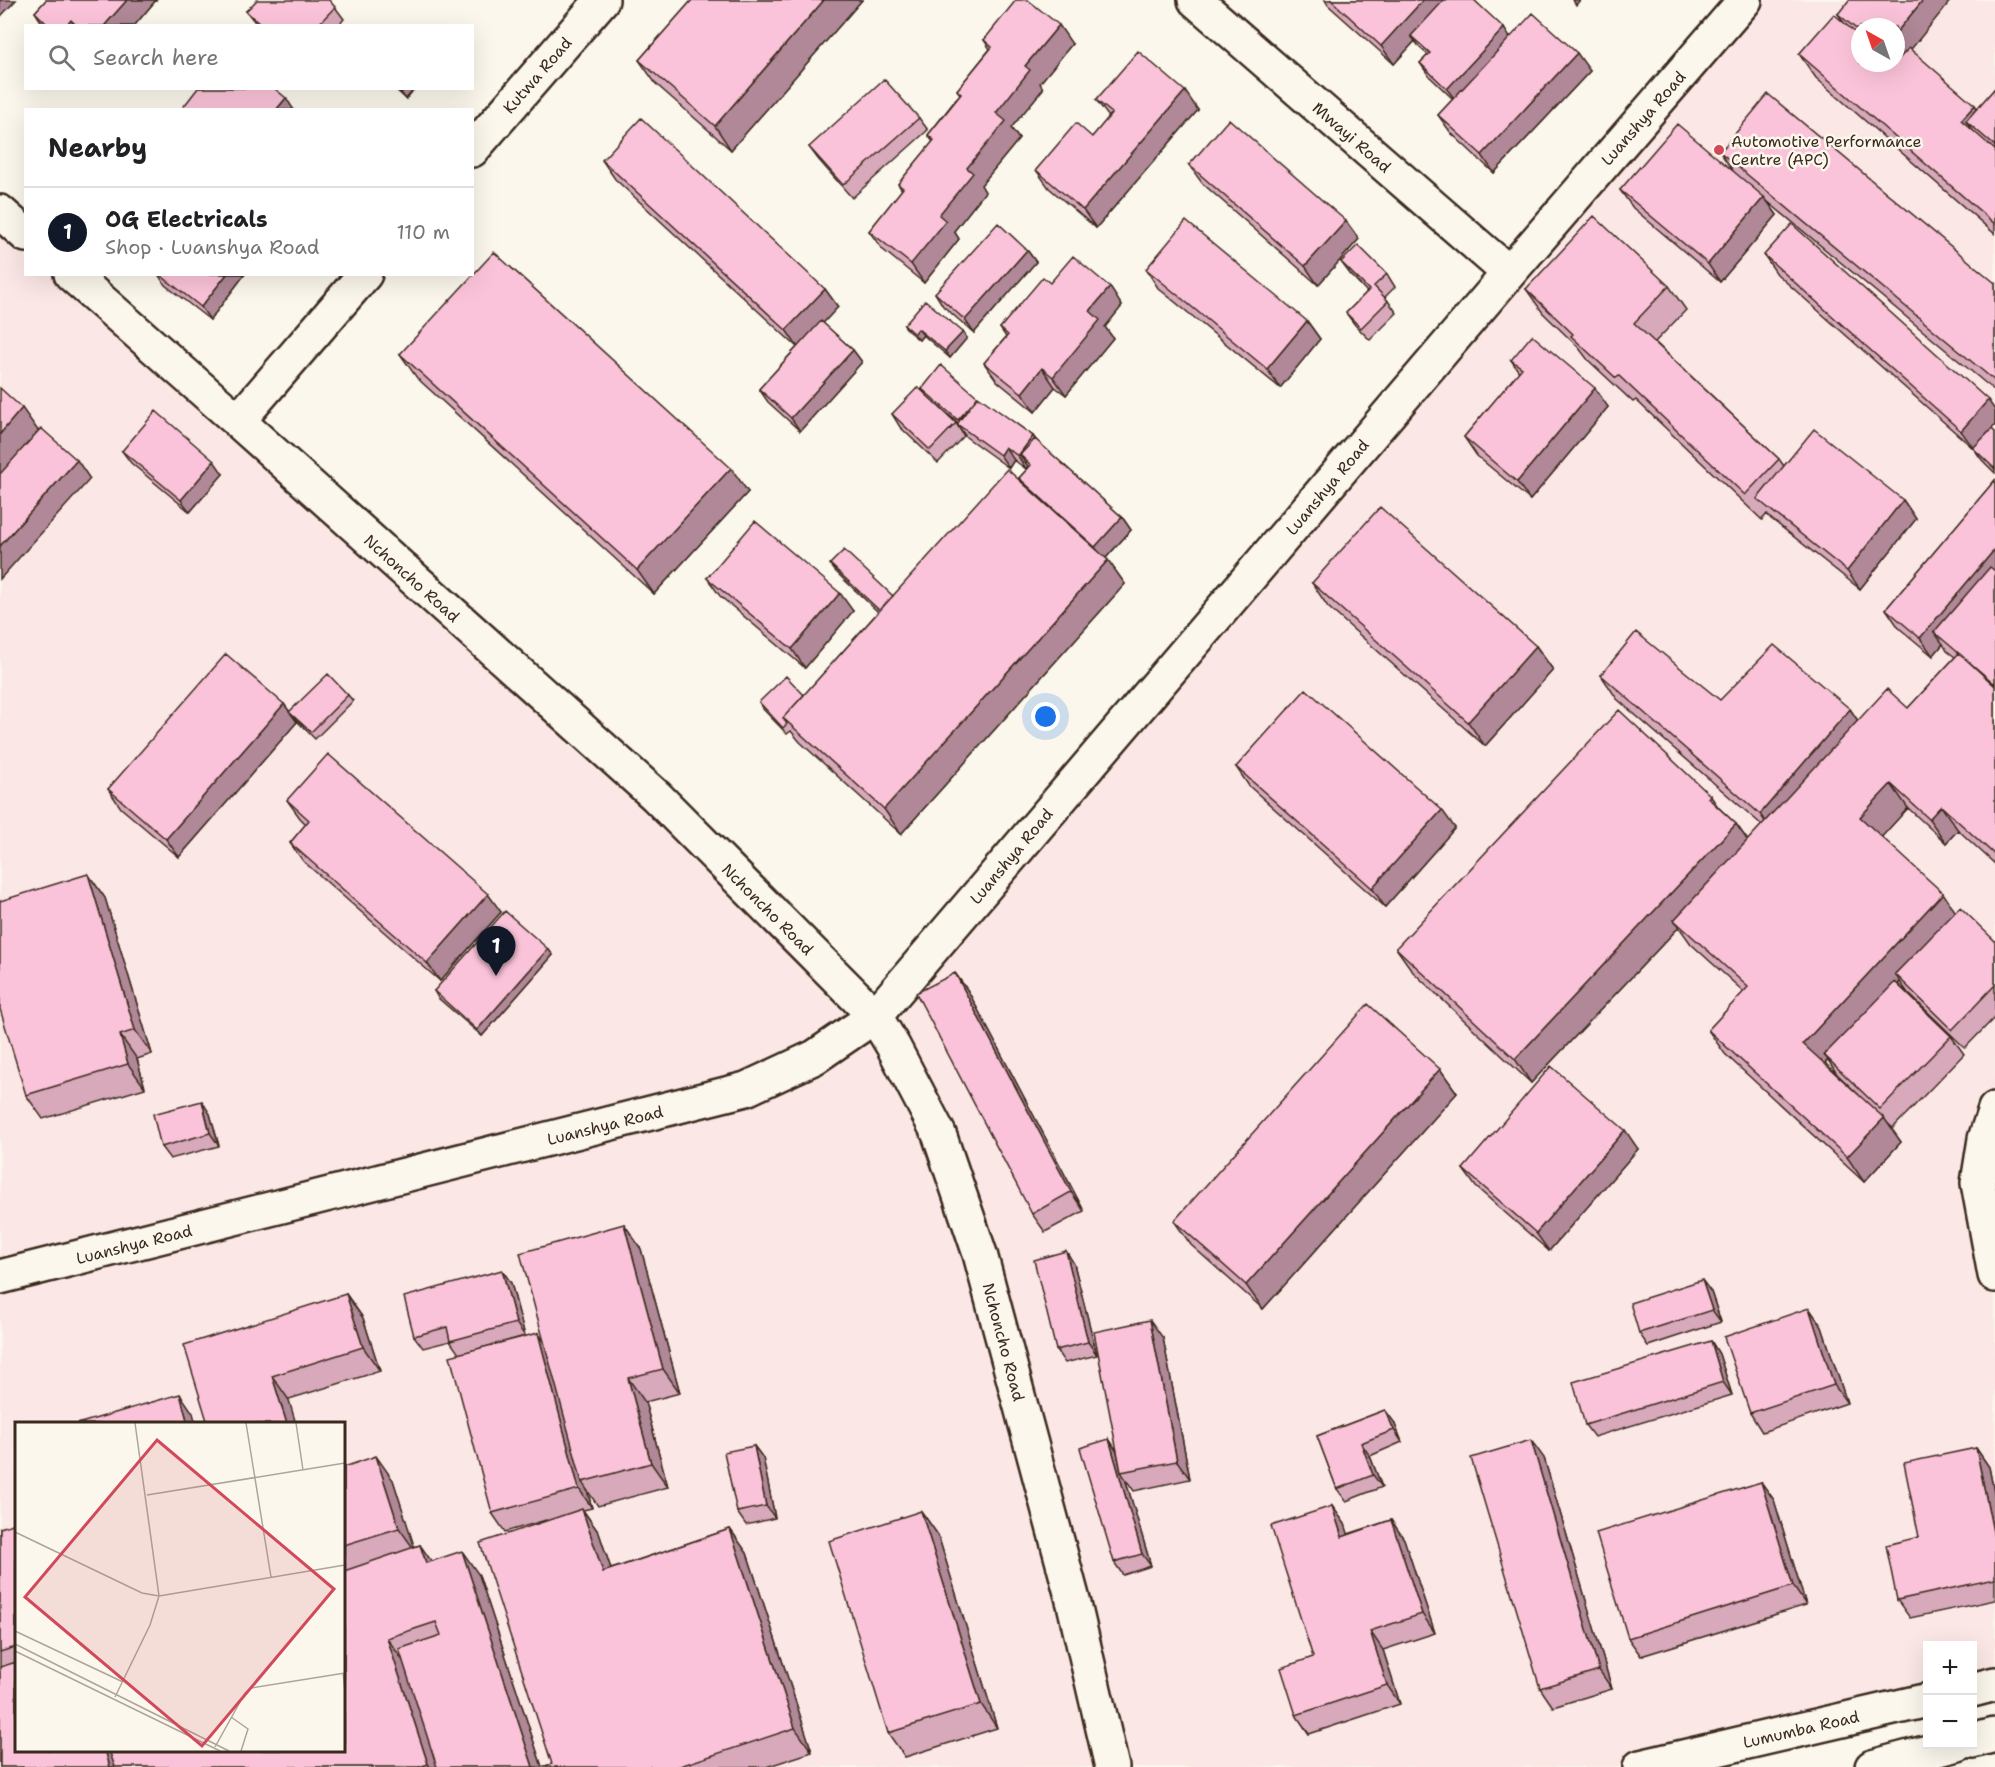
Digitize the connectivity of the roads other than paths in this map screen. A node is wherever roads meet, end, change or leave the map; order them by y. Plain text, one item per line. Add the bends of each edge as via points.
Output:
1 (602, 0) edge
2 (1195, 0) edge
3 (1746, 0) edge
4 (474, 148) edge
5 (0, 212) edge
6 (24, 233) edge
7 (1509, 273) junction
8 (73, 276) edge
9 (363, 276) edge
10 (238, 421) junction
11 (875, 1016) junction
12 (1995, 1109) edge
13 (1995, 1275) edge
14 (0, 1277) edge
15 (1995, 1684) edge
16 (1977, 1688) edge
17 (1923, 1701) edge
18 (1995, 1735) edge
19 (1977, 1740) edge
20 (1939, 1749) edge
21 (1112, 1767) edge
22 (1640, 1767) edge
23 (1872, 1767) edge

1 - 4 street, Kutwa Road
2 - 7 street, Mwayi Road
3 - 7 street, Luanshya Road
5 - 6 street
7 - 11 street, Luanshya Road
8 - 10 street, Nchoncho Road
9 - 10 street
10 - 11 street, Nchoncho Road via 656,796
11 - 14 street, Luanshya Road via 815,1057 746,1089
11 - 21 street, Nchoncho Road via 939,1134 980,1254 1074,1604
12 - 13 street via 1984,1139 1978,1183
15 - 16 street
17 - 22 street, Lumumba Road
18 - 19 street
20 - 23 street

